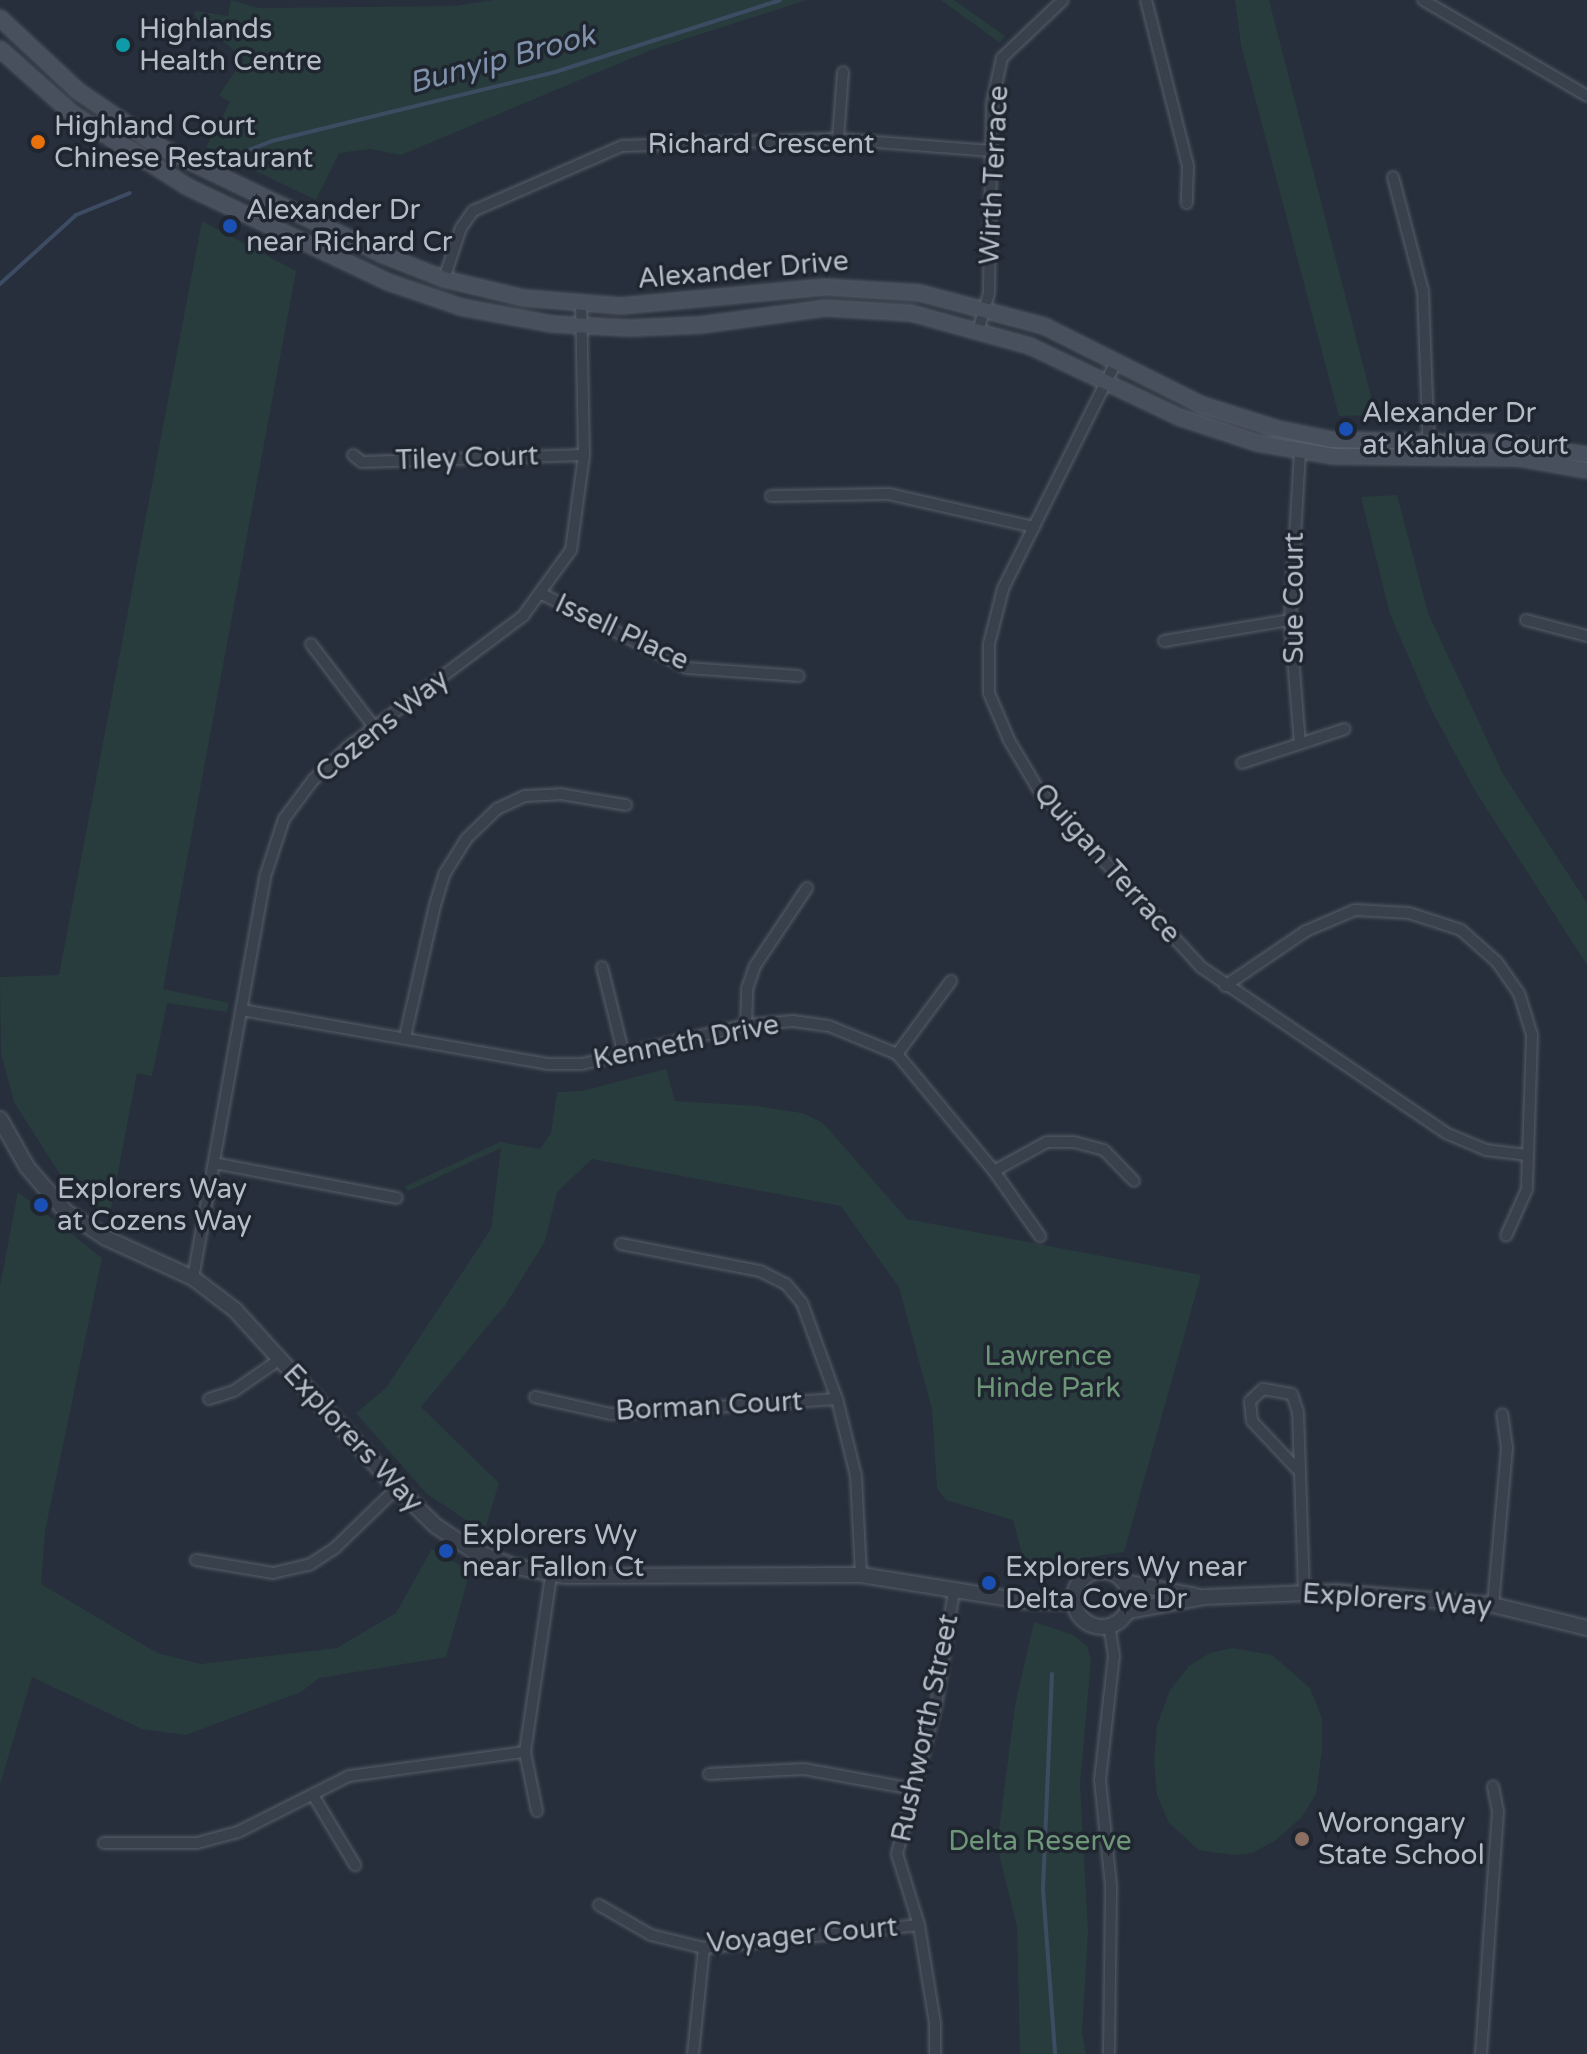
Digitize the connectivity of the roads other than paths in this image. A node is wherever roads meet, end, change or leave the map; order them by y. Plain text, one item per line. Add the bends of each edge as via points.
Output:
1 (1063, 0) edge
2 (1146, 0) edge
3 (1423, 0) edge
4 (0, 18) edge
5 (0, 49) edge
6 (843, 72) dead end
7 (1587, 96) edge
8 (838, 139) junction
9 (992, 151) junction
10 (1393, 177) dead end
11 (1187, 203) dead end
12 (444, 279) junction
13 (581, 304) junction
14 (985, 307) junction
15 (581, 326) junction
16 (979, 328) junction
17 (1116, 362) junction
18 (1107, 383) junction
19 (1429, 442) junction
20 (1300, 452) junction
21 (353, 455) dead end
22 (584, 455) junction
23 (1587, 455) edge
24 (1429, 458) junction
25 (1587, 470) edge
26 (771, 496) dead end
27 (1034, 527) junction
28 (542, 594) junction
29 (1290, 620) junction
30 (1526, 620) dead end
31 (1587, 636) edge
32 (1164, 641) dead end
33 (311, 644) dead end
34 (799, 676) dead end
35 (374, 727) junction
36 (1345, 729) dead end
37 (1300, 744) junction
38 (1242, 763) dead end
39 (626, 805) dead end
40 (807, 888) dead end
41 (602, 967) dead end
42 (951, 981) dead end
43 (1225, 986) junction
44 (242, 1010) junction
45 (746, 1025) junction
46 (405, 1037) junction
47 (897, 1054) junction
48 (624, 1055) junction
49 (0, 1119) edge
50 (1527, 1155) junction
51 (214, 1163) junction
52 (994, 1171) junction
53 (1134, 1181) dead end
54 (397, 1198) dead end
55 (1040, 1236) dead end
56 (1506, 1236) dead end
57 (621, 1244) dead end
58 (193, 1278) junction
59 (280, 1359) junction
60 (535, 1397) dead end
61 (209, 1399) dead end
62 (837, 1399) junction
63 (1502, 1414) dead end
64 (1297, 1469) junction
65 (397, 1488) junction
66 (196, 1560) dead end
67 (551, 1575) junction
68 (861, 1575) junction
69 (1125, 1582) junction
70 (954, 1590) junction
71 (1304, 1591) junction
72 (1204, 1597) junction
73 (1074, 1602) junction
74 (1493, 1605) junction
75 (1128, 1611) junction
76 (1109, 1626) junction
77 (1587, 1628) edge
78 (525, 1752) junction
79 (709, 1774) dead end
80 (1493, 1786) dead end
81 (913, 1789) junction
82 (313, 1795) junction
83 (537, 1811) dead end
84 (104, 1843) dead end
85 (355, 1865) dead end
86 (599, 1905) dead end
87 (919, 1925) junction
88 (704, 1948) junction
89 (693, 2054) edge
90 (935, 2054) edge
91 (1109, 2054) edge
92 (1481, 2054) edge

1 - 9 street, Wirth Terrace via 1002,58 992,103
2 - 11 street via 1188,166
3 - 7 street
4 - 12 main road, Alexander Drive via 78,91 160,147
5 - 15 main road, Alexander Drive via 119,146 188,187 327,255 461,307
6 - 8 street
8 - 9 street, Richard Crescent
8 - 12 street, Richard Crescent via 640,143 603,152 473,211 461,228
9 - 14 street, Wirth Terrace
10 - 19 street via 1423,291
12 - 13 main road, Alexander Drive via 524,298
13 - 14 main road, Alexander Drive via 663,305 854,286
13 - 15 street, Cozens Way
14 - 16 street, Wirth Terrace
14 - 17 main road, Alexander Drive via 1044,326
15 - 16 main road, Alexander Drive via 700,325 838,308 911,313
15 - 22 street, Cozens Way
16 - 18 main road, Alexander Drive
17 - 18 street, Quigan Terrace
17 - 19 main road, Alexander Drive via 1202,405 1278,429 1331,440
18 - 20 main road, Alexander Drive via 1204,426
18 - 27 street, Quigan Terrace
19 - 23 main road, Alexander Drive via 1501,443
19 - 24 street
20 - 24 main road, Alexander Drive
20 - 29 street, Sue Court
21 - 22 street, Tiley Court via 362,462
22 - 28 street, Cozens Way via 571,550
24 - 25 main road, Alexander Drive via 1520,458
26 - 27 street via 889,494
27 - 43 street, Quigan Terrace via 1003,589 989,644 989,693 1038,789 1201,967
28 - 34 street, Issell Place via 687,668
28 - 35 street, Cozens Way via 523,616
29 - 32 street
29 - 37 street, Sue Court
30 - 31 street
33 - 35 street
35 - 44 street, Cozens Way via 313,780 284,819 265,877
36 - 37 street
37 - 38 street
39 - 46 street via 560,794 525,796 497,809 466,839 445,873 435,905
40 - 45 street via 755,966 747,989
41 - 48 street
42 - 47 street
43 - 50 street, Quigan Terrace via 1448,1134 1486,1150
43 - 50 street via 1306,931 1355,910 1409,913 1461,930 1497,962 1519,993 1532,1035
44 - 46 street, Kenneth Drive
44 - 51 street, Cozens Way
45 - 47 street, Kenneth Drive via 793,1021 829,1026
45 - 48 street, Kenneth Drive
46 - 48 street, Kenneth Drive via 547,1064
47 - 52 street, Kenneth Drive
49 - 58 street, Explorers Way via 27,1167 65,1211 93,1231
50 - 56 street via 1527,1189
51 - 54 street
51 - 58 street, Cozens Way
52 - 53 street via 1047,1142 1074,1142 1104,1150
52 - 55 street, Kenneth Drive
57 - 62 street via 760,1271 786,1284 812,1326
58 - 59 street, Explorers Way via 235,1310
59 - 61 street via 234,1391
59 - 65 street, Explorers Way
60 - 62 street, Borman Court via 611,1414
62 - 68 street via 856,1476
63 - 74 street via 1507,1448
64 - 64 street via 1296,1402 1285,1389 1263,1389 1250,1401 1252,1421
64 - 71 street
65 - 66 street via 335,1548 309,1565 263,1572
65 - 67 street, Explorers Way via 436,1526 472,1550
67 - 68 street, Explorers Way
67 - 78 street
68 - 70 street, Explorers Way
69 - 72 street, Explorers Way
69 - 73 street, Explorers Way via 1097,1572 1080,1583
69 - 75 street
70 - 73 street, Explorers Way
70 - 81 street, Rushworth Street via 937,1700
71 - 72 street, Explorers Way
71 - 74 street, Explorers Way
72 - 75 street, Explorers Way
73 - 76 street via 1085,1621
74 - 77 street, Explorers Way
75 - 76 street, Explorers Way
76 - 91 street via 1114,1656 1100,1780 1111,1886
78 - 82 street via 349,1776
78 - 83 street
79 - 81 street via 804,1769
80 - 92 street via 1498,1812
81 - 87 street, Rushworth Street via 897,1854
82 - 84 street via 238,1832 197,1843
82 - 85 street
86 - 88 street, Voyager Court via 651,1935
87 - 88 street, Voyager Court
87 - 90 street, Rushworth Street
88 - 89 street

